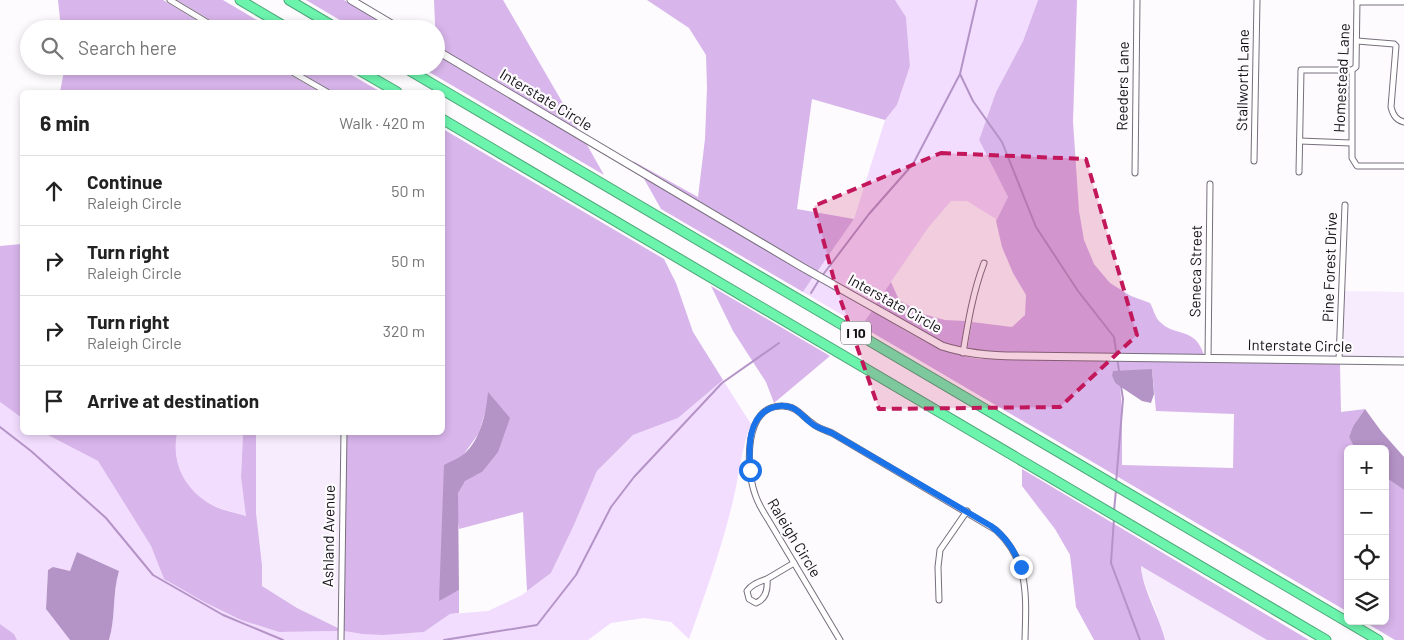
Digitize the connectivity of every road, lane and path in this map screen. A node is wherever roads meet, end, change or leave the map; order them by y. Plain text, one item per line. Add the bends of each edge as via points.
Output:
1 (170, 0) edge
2 (240, 0) edge
3 (289, 0) edge
4 (351, 0) edge
5 (1137, 0) edge
6 (1256, 0) edge
7 (1357, 1) edge
8 (1404, 2) edge
9 (203, 20) edge
10 (274, 20) edge
11 (323, 20) edge
12 (385, 20) edge
13 (1357, 41) junction
14 (445, 55) edge
15 (1352, 70) junction
16 (298, 75) edge
17 (368, 75) edge
18 (417, 75) edge
19 (324, 90) edge
20 (394, 90) edge
21 (443, 90) edge
22 (445, 91) edge
23 (445, 121) edge
24 (1404, 122) edge
25 (1300, 141) junction
26 (1352, 143) junction
27 (1254, 161) dead end
28 (1404, 166) edge
29 (1300, 172) dead end
30 (1134, 173) dead end
31 (1210, 184) dead end
32 (1344, 205) dead end
33 (984, 263) dead end
34 (963, 353) junction
35 (1208, 359) junction
36 (1339, 360) junction
37 (1404, 361) edge
38 (344, 435) edge
39 (967, 511) junction
40 (794, 563) junction
41 (767, 579) junction
42 (939, 600) dead end
43 (341, 638) edge
44 (840, 640) edge
45 (1025, 640) edge
46 (1326, 640) edge
47 (1378, 640) edge

1 - 9 street
2 - 10 highway
3 - 11 highway
4 - 12 street
5 - 30 street, Reeders Lane
6 - 27 street, Stallworth Lane
7 - 8 street
7 - 13 street, Homestead Lane
13 - 15 street, Homestead Lane via 1356,67
13 - 24 street via 1396,46 1391,107 1399,121
14 - 34 street, Interstate Circle via 834,286 932,342
15 - 25 street via 1301,70
15 - 26 street, Homestead Lane
16 - 19 street
17 - 20 highway
18 - 21 highway, I 10
22 - 47 highway, I 10
23 - 46 highway, I 10
25 - 26 street
25 - 29 street
26 - 28 street, Homestead Lane via 1352,158 1357,166
31 - 35 street, Seneca Street
32 - 36 street, Pine Forest Drive
33 - 34 street via 975,290
34 - 35 street, Interstate Circle
35 - 36 street, Interstate Circle
36 - 37 street, Interstate Circle
38 - 43 street, Ashland Avenue
39 - 40 street, Raleigh Circle via 813,424 794,409 775,406 764,412 752,431 750,470 759,504
39 - 42 street via 940,550
39 - 45 street, Raleigh Circle via 1005,538 1017,558 1025,587
40 - 41 street
40 - 44 street, Raleigh Circle
41 - 41 street via 749,589 749,599 756,603 762,600 767,590

